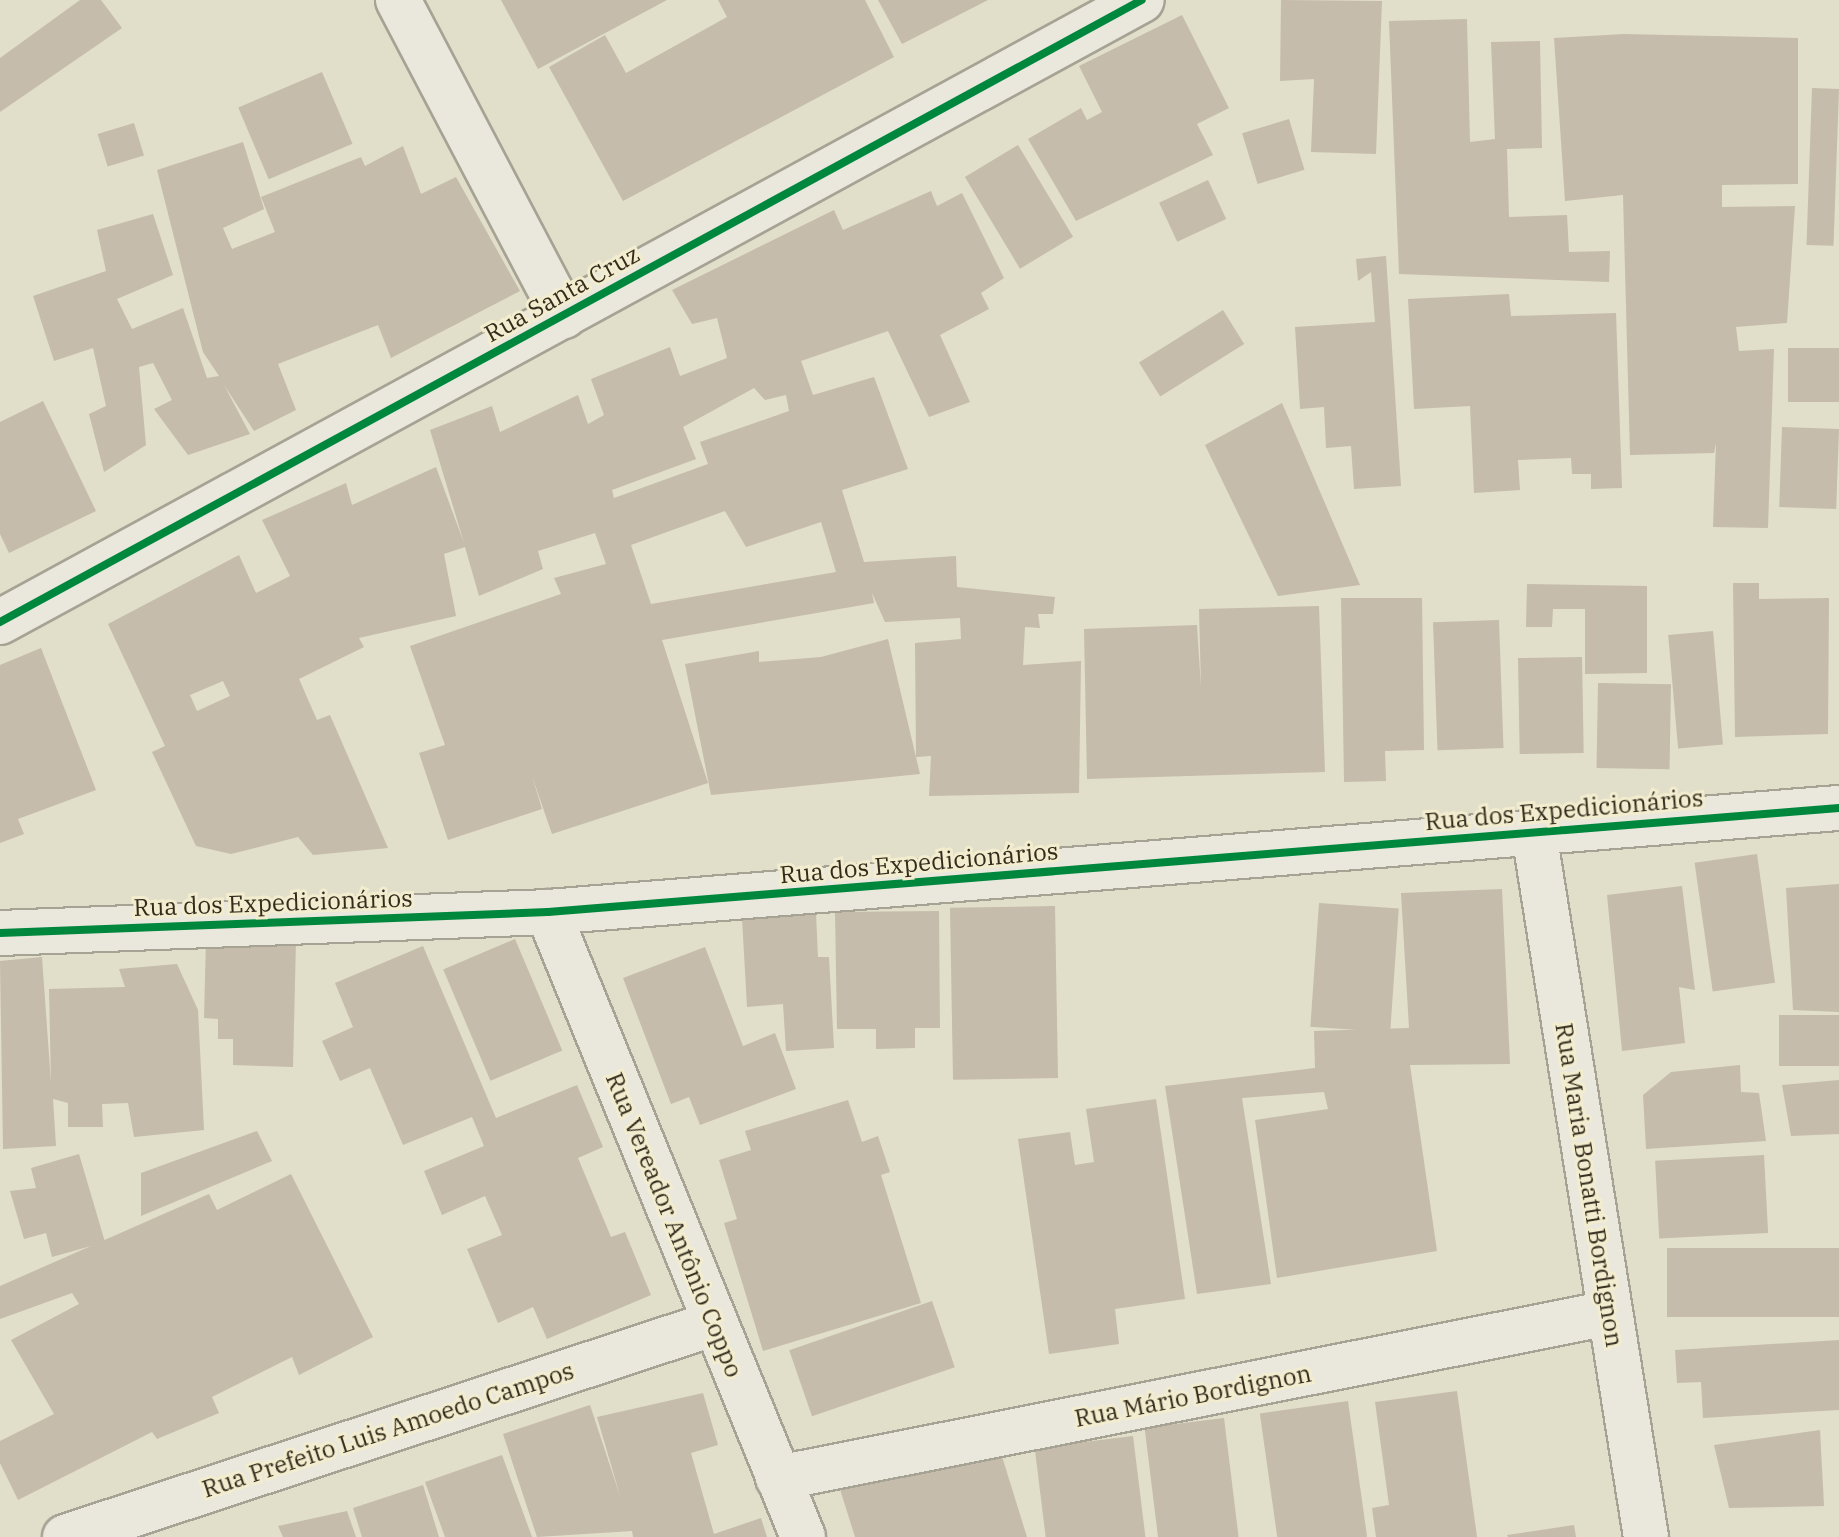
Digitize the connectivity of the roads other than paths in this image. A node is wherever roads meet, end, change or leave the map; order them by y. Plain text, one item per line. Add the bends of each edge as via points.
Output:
1 (398, 0) edge
2 (1142, 0) edge
3 (564, 316) junction
4 (0, 622) edge
5 (1839, 808) edge
6 (1534, 833) junction
7 (548, 912) junction
8 (0, 933) edge
9 (1609, 1313) junction
10 (712, 1324) junction
11 (778, 1478) junction
12 (65, 1537) edge
13 (803, 1537) edge
14 (1646, 1537) edge

1 - 3 street
2 - 3 street, Rua Santa Cruz
3 - 4 street, Rua Santa Cruz
5 - 6 street, Rua dos Expedicionários
6 - 7 street, Rua dos Expedicionários
6 - 9 street, Rua Maria Bonatti Bordignon
7 - 8 street, Rua dos Expedicionários
7 - 10 street, Rua Vereador Antônio Coppo
9 - 11 street, Rua Mário Bordignon
9 - 14 street, Rua Maria Bonatti Bordignon
10 - 11 street, Rua Vereador Antônio Coppo
10 - 12 street, Rua Prefeito Luis Amoedo Campos
11 - 13 street, Rua Vereador Antônio Coppo

